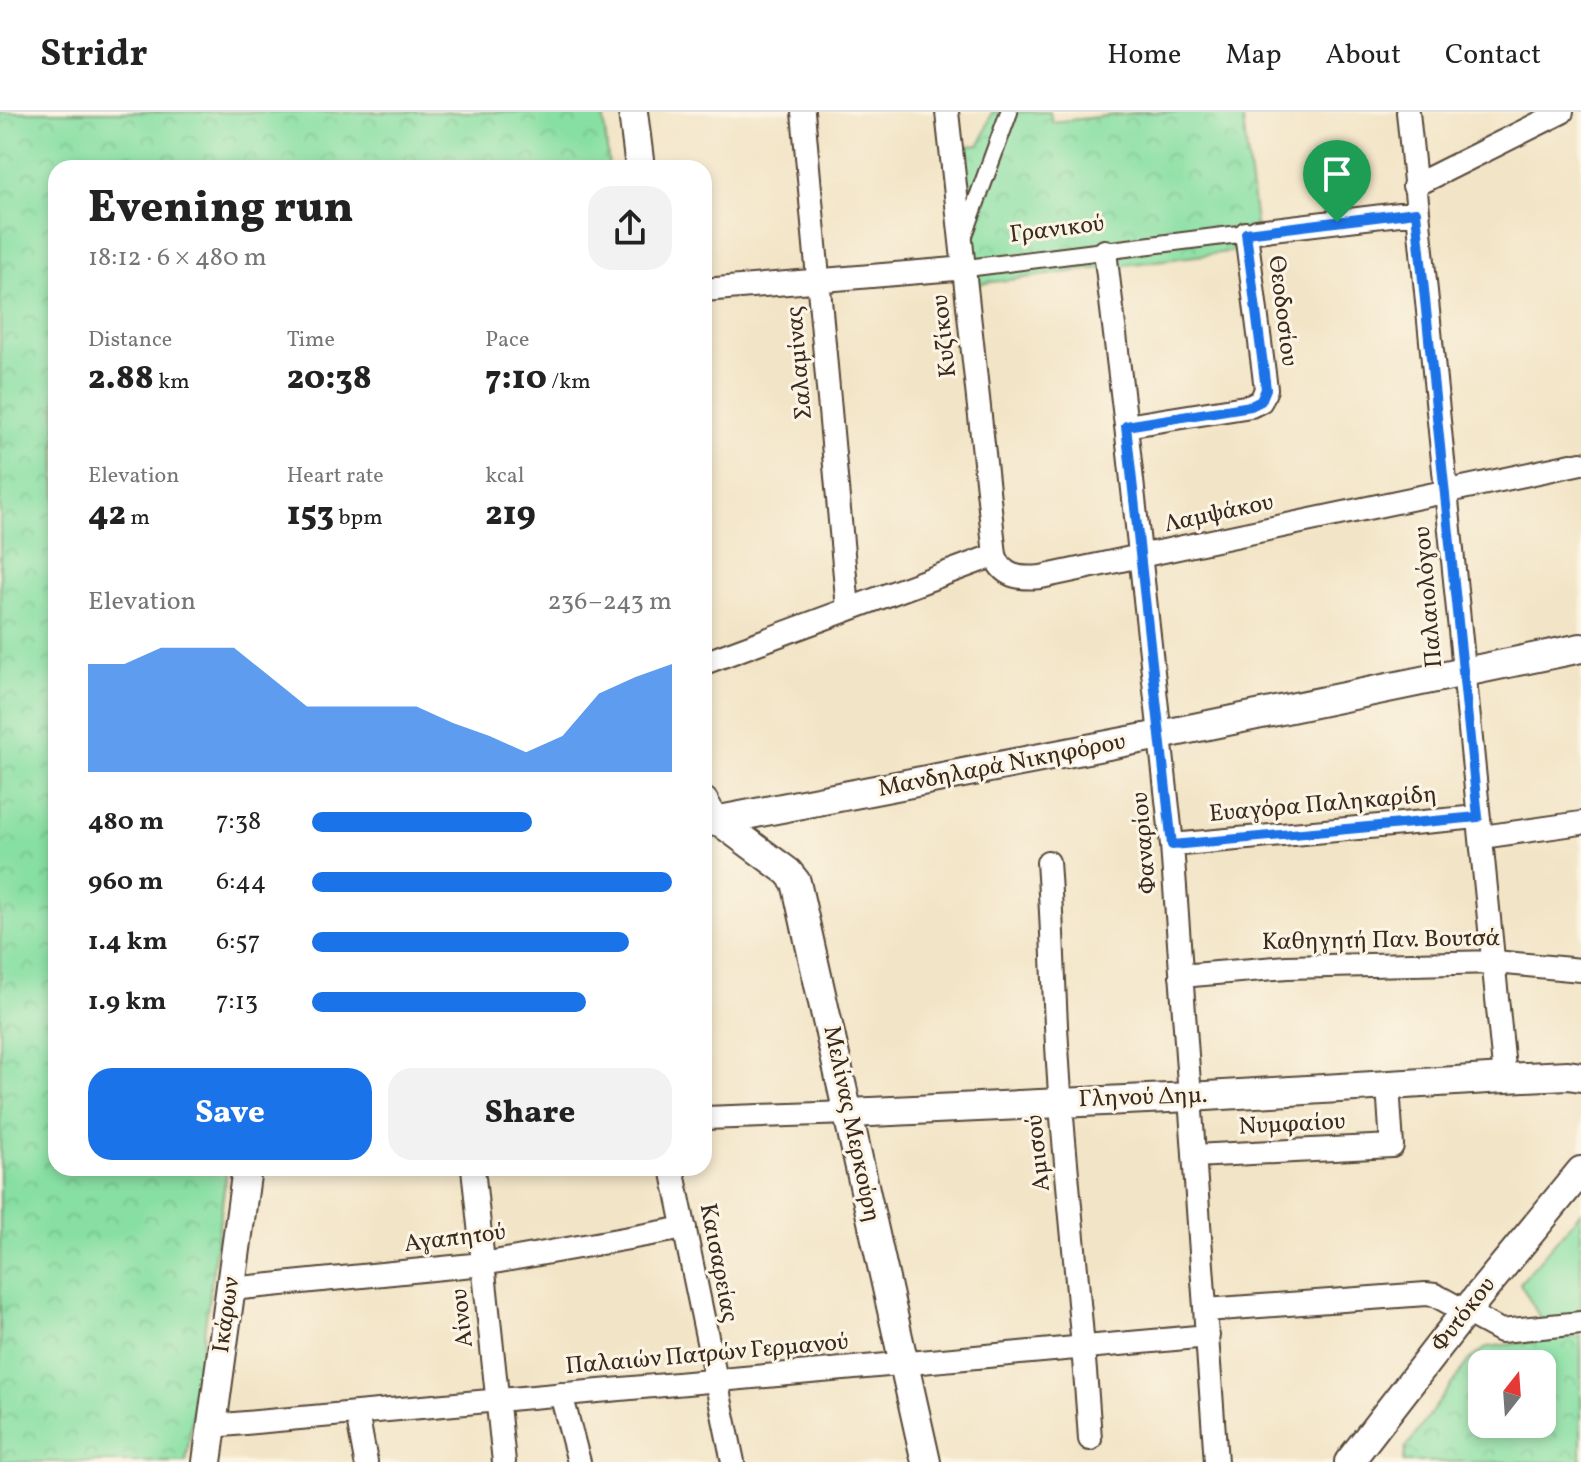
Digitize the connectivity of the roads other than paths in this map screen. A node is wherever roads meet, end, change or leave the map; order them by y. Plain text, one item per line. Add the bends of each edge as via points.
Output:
1 (633, 112) edge
2 (803, 112) edge
3 (947, 112) edge
4 (1009, 112) edge
5 (1408, 112) edge
6 (1562, 112) edge
7 (639, 160) edge
8 (1414, 186) junction
9 (1416, 212) junction
10 (1252, 232) junction
11 (961, 244) junction
12 (1105, 251) junction
13 (965, 268) junction
14 (818, 280) junction
15 (712, 289) edge
16 (1126, 426) junction
17 (1581, 463) edge
18 (1446, 491) junction
19 (995, 555) junction
20 (1140, 558) junction
21 (848, 609) junction
22 (1581, 648) edge
23 (712, 660) edge
24 (1462, 673) junction
25 (1160, 735) junction
26 (712, 814) edge
27 (712, 817) edge
28 (1581, 823) edge
29 (1480, 827) junction
30 (1172, 845) junction
31 (1048, 862) dead end
32 (1495, 962) junction
33 (1581, 970) edge
34 (1181, 976) junction
35 (1581, 1077) edge
36 (1505, 1078) junction
37 (1388, 1085) junction
38 (1190, 1097) junction
39 (1061, 1102) junction
40 (849, 1113) junction
41 (712, 1118) edge
42 (1194, 1156) junction
43 (1581, 1171) edge
44 (246, 1176) edge
45 (474, 1176) edge
46 (674, 1176) edge
47 (685, 1228) junction
48 (483, 1264) junction
49 (231, 1289) junction
50 (1206, 1310) junction
51 (1466, 1311) junction
52 (1581, 1323) edge
53 (1208, 1336) junction
54 (1085, 1349) junction
55 (903, 1363) junction
56 (715, 1380) junction
57 (561, 1394) junction
58 (497, 1401) junction
59 (357, 1413) junction
60 (212, 1426) junction
61 (1090, 1439) dead end
62 (207, 1462) edge
63 (366, 1462) edge
64 (504, 1462) edge
65 (579, 1462) edge
66 (733, 1462) edge
67 (926, 1462) edge
68 (1216, 1462) edge
69 (1349, 1462) edge

1 - 7 street
2 - 14 street, Σαλαμίνας
3 - 11 street, Κυζίκου
4 - 11 street
5 - 8 street, Παλαιολόγου
6 - 8 street
8 - 9 street, Παλαιολόγου
9 - 10 street, Γρανικού
9 - 18 street, Παλαιολόγου
10 - 12 street, Γρανικού
10 - 16 street, Θεοδοσίου via 1266,389 1261,401
11 - 13 street, Κυζίκου
12 - 13 street, Γρανικού
12 - 16 street, Φαναρίου
13 - 14 street, Γρανικού
13 - 19 street, Κυζίκου
14 - 15 street, Γρανικού
14 - 21 street, Σαλαμίνας
16 - 20 street, Φαναρίου
17 - 18 street, Λαμψάκου
18 - 20 street, Λαμψάκου
18 - 24 street, Παλαιολόγου
19 - 20 street, Λαμψάκου via 1000,569 1025,579
19 - 21 street
20 - 25 street, Φαναρίου
21 - 23 street
22 - 24 street, Μανδηλαρά Νικηφόρου
24 - 25 street, Μανδηλαρά Νικηφόρου
24 - 29 street, Παλαιολόγου
25 - 26 street, Μανδηλαρά Νικηφόρου
25 - 30 street, Φαναρίου
27 - 40 street, Μελίνας Μερκούρη via 796,882
28 - 29 street, Ευαγόρα Παληκαρίδη
29 - 30 street, Ευαγόρα Παληκαρίδη
29 - 32 street, Παλαιολόγου
30 - 34 street, Φαναρίου
31 - 39 street, Αμισού
32 - 33 street, Καθηγητή Παν. Βουτσά
32 - 34 street, Καθηγητή Παν. Βουτσά via 1287,967
32 - 36 street, Παλαιολόγου
34 - 38 street, Φαναρίου
35 - 36 street, Γληνού Δημ.
36 - 37 street, Γληνού Δημ.
37 - 38 street, Γληνού Δημ.
37 - 42 street, Νυμφαίου via 1392,1146
38 - 39 street, Γληνού Δημ.
38 - 42 street, Φαναρίου
39 - 40 street, Γληνού Δημ.
39 - 54 street, Αμισού
40 - 41 street, Γληνού Δημ.
40 - 55 street, Μελίνας Μερκούρη
42 - 50 street, Φαναρίου
43 - 51 street, Φυτόκου
44 - 49 street, Ικάρων
45 - 48 street, Αίνου
46 - 47 street, Καισαρείας
47 - 48 street, Αγαπητού
47 - 56 street, Καισαρείας
48 - 49 street, Αγαπητού
48 - 58 street, Αίνου
49 - 60 street, Ικάρων
50 - 51 street via 1426,1294
50 - 53 street, Φαναρίου
51 - 52 street via 1501,1331
51 - 69 street, Φυτόκου
53 - 54 street, Παλαιών Πατρών Γερμανού
53 - 68 street, Φαναρίου
54 - 55 street, Παλαιών Πατρών Γερμανού
54 - 61 street, Αμισού
55 - 56 street, Παλαιών Πατρών Γερμανού
55 - 67 street, Μελίνας Μερκούρη
56 - 57 street, Παλαιών Πατρών Γερμανού
56 - 66 street, Καισαρείας
57 - 58 street, Παλαιών Πατρών Γερμανού
57 - 65 street
58 - 59 street, Παλαιών Πατρών Γερμανού
58 - 64 street, Αίνου
59 - 60 street, Παλαιών Πατρών Γερμανού
59 - 63 street
60 - 62 street, Ικάρων

